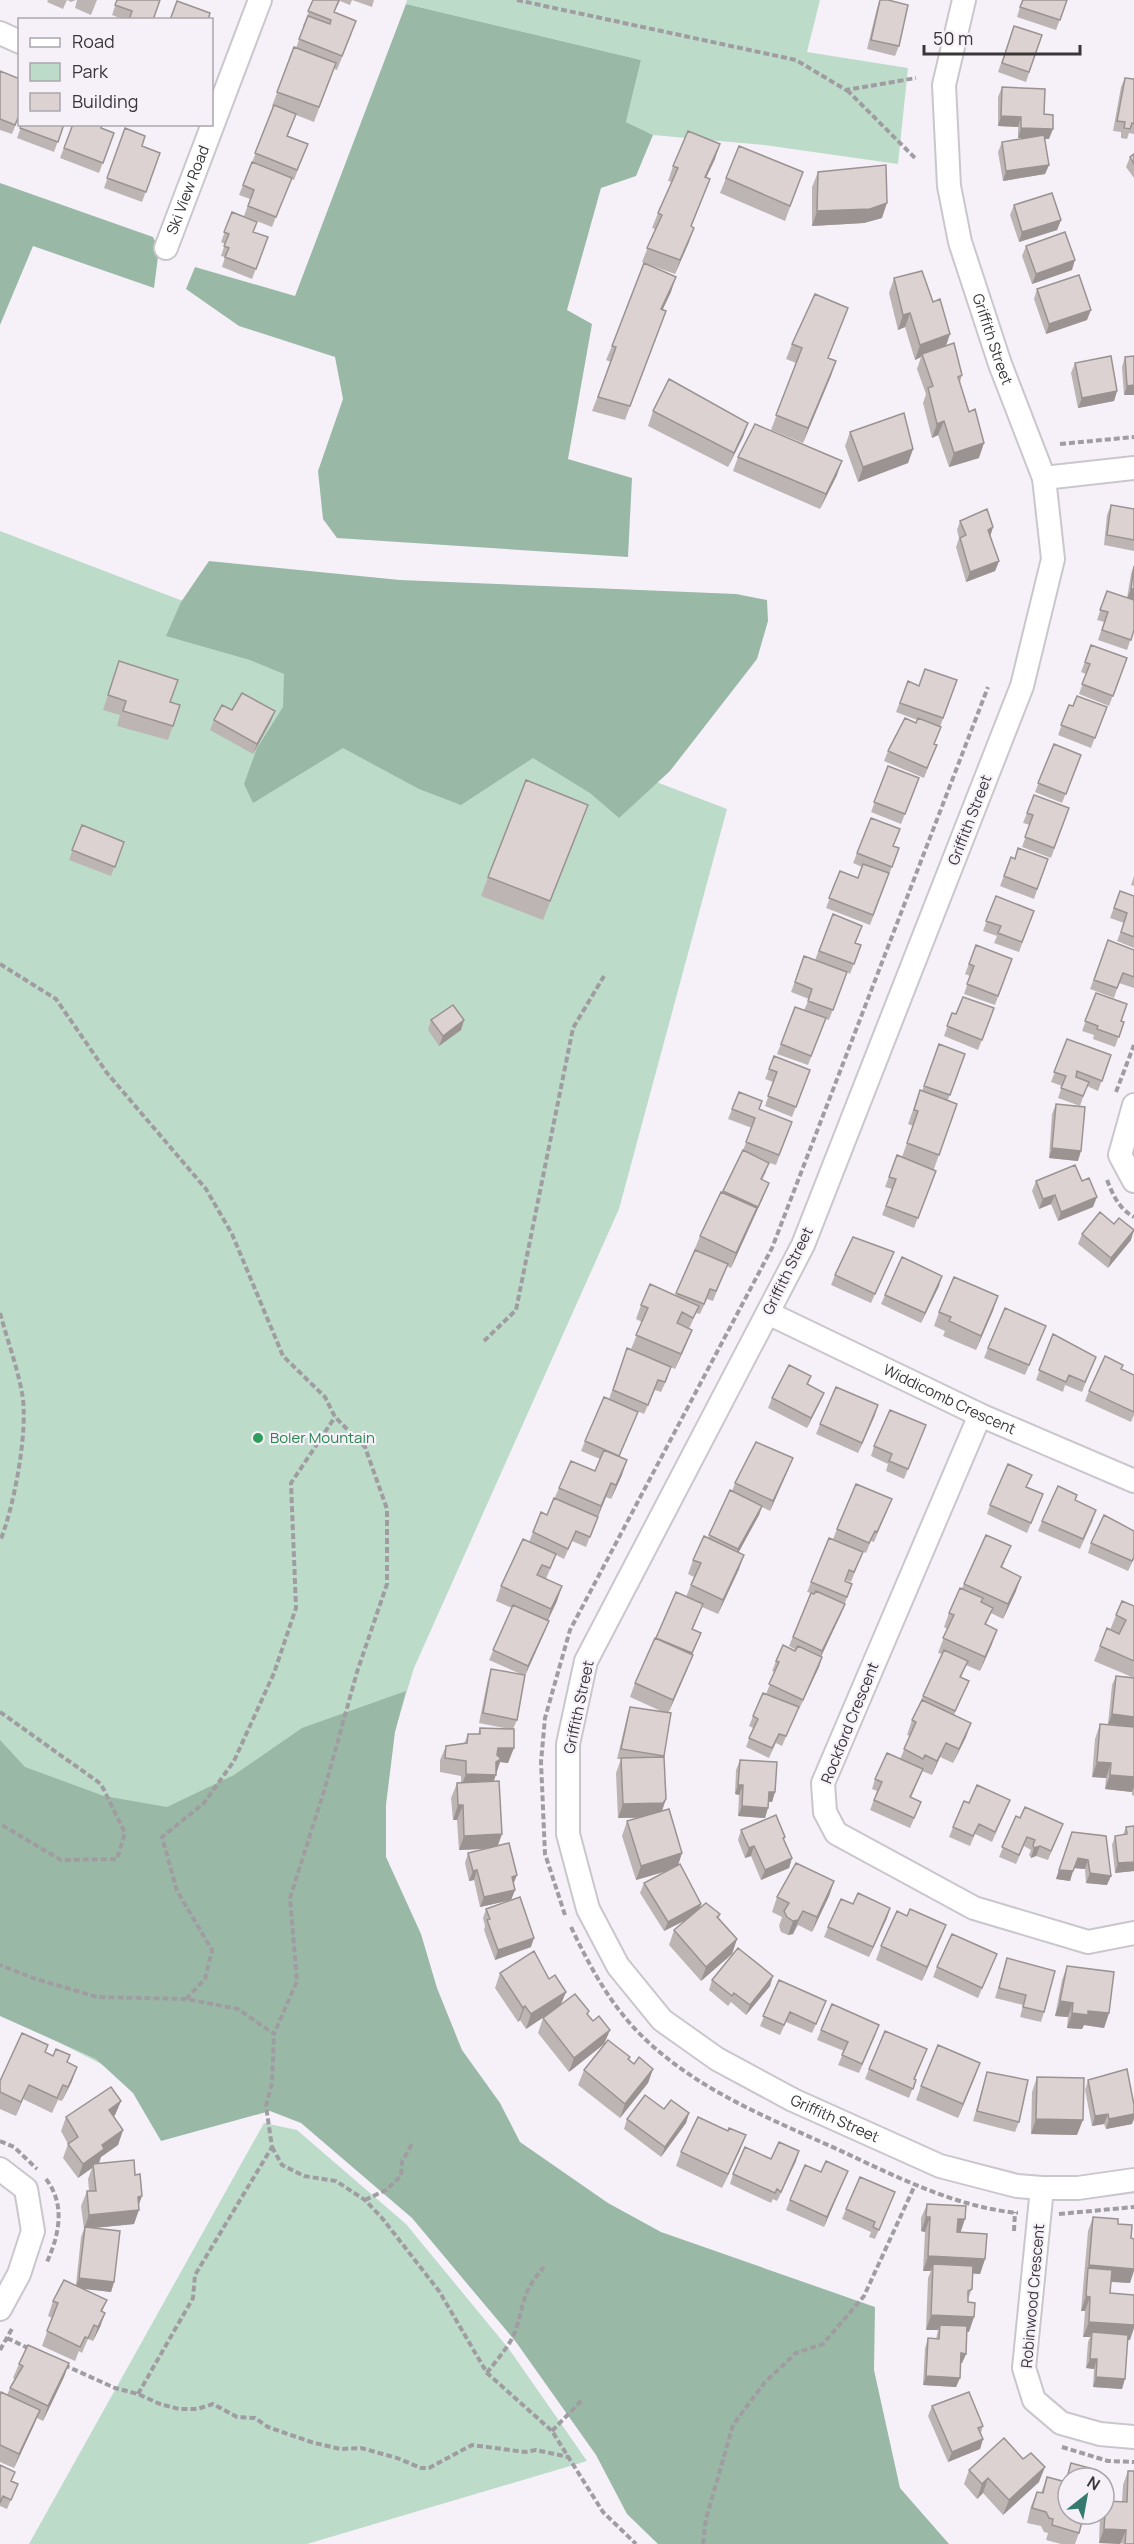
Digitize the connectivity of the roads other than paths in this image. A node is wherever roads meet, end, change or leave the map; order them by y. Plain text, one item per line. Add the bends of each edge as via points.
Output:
1 (260, 0) edge
2 (964, 0) edge
3 (0, 33) edge
4 (18, 41) edge
5 (213, 121) edge
6 (211, 126) edge
7 (166, 248) dead end
8 (1134, 468) edge
9 (1044, 478) junction
10 (1134, 1105) edge
11 (1134, 1181) edge
12 (768, 1313) junction
13 (980, 1415) junction
14 (1134, 1481) edge
15 (1134, 1933) edge
16 (0, 2169) edge
17 (1134, 2180) edge
18 (1042, 2188) junction
19 (0, 2310) edge
20 (1134, 2437) edge

1 - 5 street, Ski View Road
2 - 9 street, Griffith Street via 944,85 949,186 963,253
3 - 4 street
6 - 7 street, Ski View Road
8 - 9 street
9 - 12 street, Griffith Street via 1053,559 1022,686 803,1245
10 - 11 street via 1120,1155
12 - 13 street, Widdicomb Crescent
12 - 18 street, Griffith Street via 586,1661 568,1744 568,1834 588,1909 618,1966 662,2020 717,2059 793,2100 940,2166 1017,2186
13 - 14 street, Widdicomb Crescent
13 - 15 street, Rockford Crescent via 823,1783 825,1812 836,1833 974,1908 1088,1942
16 - 19 street via 26,2189 33,2231 19,2274
17 - 18 street, Griffith Street via 1078,2188
18 - 20 street, Robinwood Crescent via 1024,2368 1034,2400 1061,2423 1100,2434

